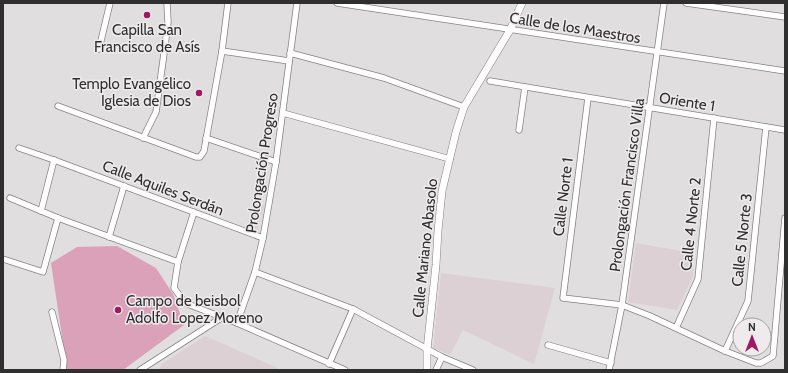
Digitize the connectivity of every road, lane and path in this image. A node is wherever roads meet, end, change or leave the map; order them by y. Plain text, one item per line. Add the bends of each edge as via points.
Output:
1 (110, 3) edge
2 (167, 3) edge
3 (228, 3) edge
4 (297, 3) edge
5 (337, 3) edge
6 (522, 3) edge
7 (664, 3) edge
8 (686, 3) edge
9 (785, 17) edge
10 (510, 30) junction
11 (99, 50) dead end
12 (222, 51) junction
13 (657, 52) junction
14 (290, 53) junction
15 (289, 61) junction
16 (785, 71) edge
17 (490, 81) dead end
18 (525, 88) junction
19 (588, 98) junction
20 (58, 106) dead end
21 (464, 107) junction
22 (649, 108) junction
23 (282, 113) junction
24 (714, 118) junction
25 (766, 127) junction
26 (519, 130) dead end
27 (785, 130) edge
28 (143, 138) junction
29 (206, 138) junction
30 (19, 148) dead end
31 (450, 159) junction
32 (54, 160) junction
33 (276, 162) junction
34 (124, 186) junction
35 (10, 198) dead end
36 (41, 211) junction
37 (194, 212) junction
38 (58, 218) junction
39 (785, 218) edge
40 (109, 237) junction
41 (263, 238) junction
42 (3, 259) edge
43 (178, 262) junction
44 (254, 272) junction
45 (622, 305) junction
46 (353, 309) junction
47 (52, 312) dead end
48 (221, 318) junction
49 (237, 323) junction
50 (676, 328) junction
51 (548, 345) dead end
52 (427, 350) junction
53 (725, 351) junction
54 (442, 357) junction
55 (611, 363) junction
56 (329, 364) junction
57 (63, 370) edge
58 (140, 370) edge
59 (345, 370) edge
60 (427, 370) edge
61 (436, 370) edge
62 (474, 370) edge
63 (609, 370) edge

1 - 11 street
2 - 28 street via 168,22 156,112
3 - 12 street
4 - 14 street, Prolongación Progreso
5 - 10 street, Calle de los Maestros
6 - 10 street, Calle Mariano Abasolo
7 - 13 street, Prolongación Francisco Villa
8 - 9 street
10 - 13 street, Calle de los Maestros
10 - 21 street, Calle Mariano Abasolo
12 - 15 street
12 - 29 street
13 - 16 street, Calle de los Maestros
13 - 22 street, Prolongación Francisco Villa
14 - 15 street, Prolongación Progreso
14 - 21 street via 384,78
15 - 23 street, Prolongación Progreso
17 - 18 street, Oriente 1
18 - 19 street, Oriente 1
18 - 26 street
19 - 22 street, Oriente 1
19 - 45 street, Calle Norte 1 via 563,298
20 - 28 street
21 - 31 street, Calle Mariano Abasolo
22 - 24 street, Oriente 1
22 - 45 street, Prolongación Francisco Villa
23 - 31 street
23 - 33 street, Prolongación Progreso
24 - 25 street, Oriente 1
24 - 50 street, Calle 4 Norte 2 via 698,279
25 - 27 street, Oriente 1
25 - 53 street, Calle 5 Norte 3 via 748,301
28 - 29 street via 200,158
29 - 33 street
30 - 32 street, Calle Aquiles Serdán
31 - 52 street, Calle Mariano Abasolo via 442,191
32 - 34 street, Calle Aquiles Serdán
32 - 36 street
33 - 41 street, Prolongación Progreso
34 - 37 street, Calle Aquiles Serdán
34 - 40 street
35 - 36 street
36 - 38 street
37 - 41 street, Calle Aquiles Serdán
37 - 43 street
38 - 40 street
38 - 42 street via 43,272
39 - 53 street via 773,356 756,363
40 - 43 street
41 - 44 street, Prolongación Progreso
43 - 48 street via 174,288 185,303
44 - 46 street
44 - 49 street, Prolongación Progreso
45 - 50 street
45 - 55 street, Prolongación Francisco Villa
46 - 52 street
46 - 56 street
47 - 57 street via 64,360
48 - 49 street
48 - 58 street
49 - 56 street
50 - 53 street
51 - 55 street
52 - 54 street
52 - 60 street, Calle Mariano Abasolo
54 - 61 street
54 - 62 street
55 - 63 street, Prolongación Francisco Villa
56 - 59 street

